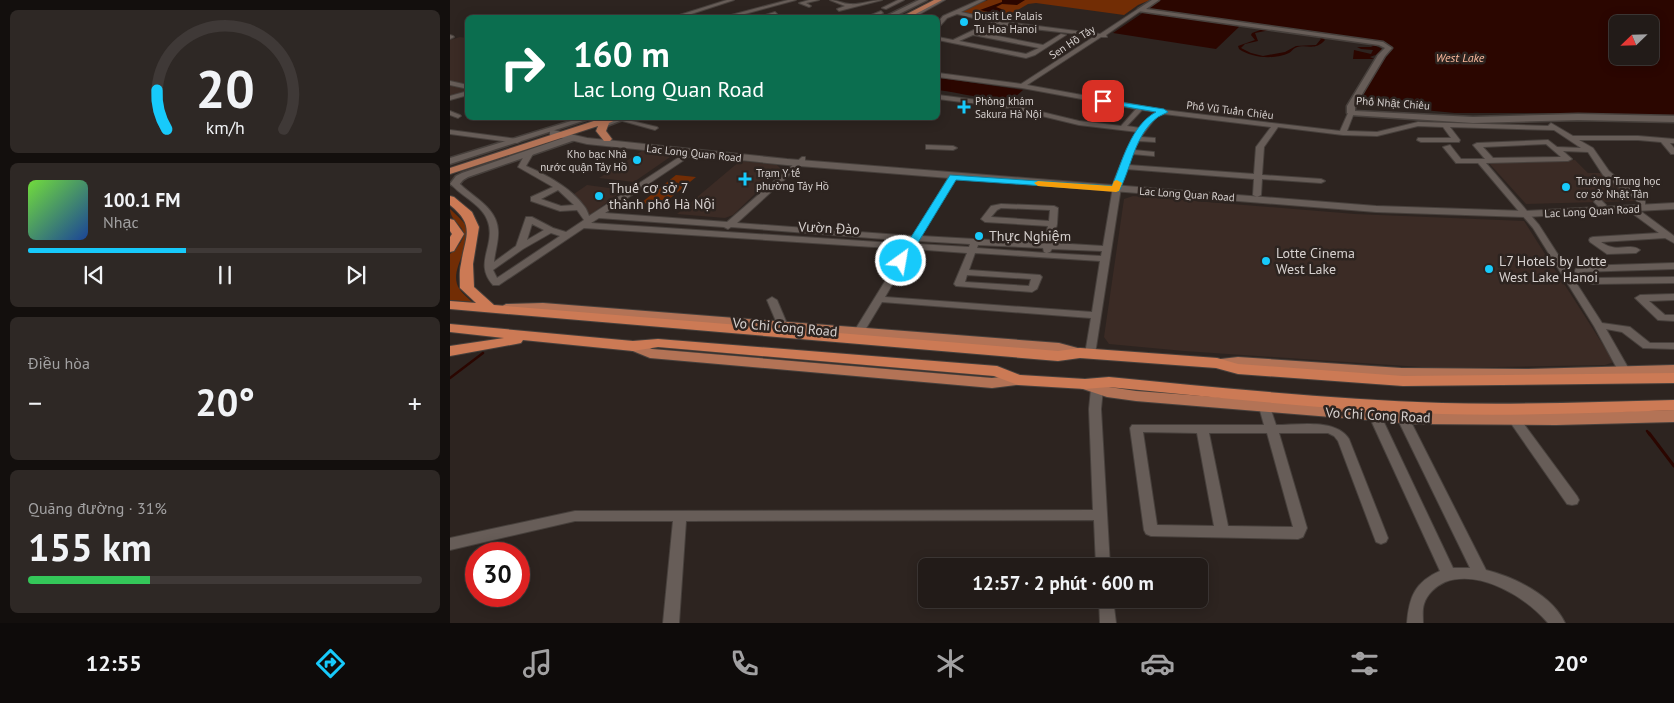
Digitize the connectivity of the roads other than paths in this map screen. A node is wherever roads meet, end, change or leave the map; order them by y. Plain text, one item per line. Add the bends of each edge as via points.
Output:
1 (732, 0) edge
2 (794, 0) edge
3 (817, 0) edge
4 (832, 0) edge
5 (852, 0) edge
6 (880, 0) edge
7 (902, 0) edge
8 (923, 0) edge
9 (930, 0) edge
10 (939, 0) edge
11 (944, 0) edge
12 (983, 0) edge
13 (1156, 0) edge
14 (840, 3) junction
15 (894, 5) junction
16 (809, 6) dead end
17 (850, 6) junction
18 (910, 7) junction
19 (839, 10) dead end
20 (1140, 10) junction
21 (956, 12) junction
22 (775, 13) dead end
23 (883, 13) edge
24 (682, 15) edge
25 (734, 15) edge
26 (767, 15) edge
27 (900, 15) edge
28 (908, 15) edge
29 (914, 15) edge
30 (940, 23) edge
31 (971, 33) junction
32 (1103, 36) junction
33 (940, 39) edge
34 (954, 42) junction
35 (1045, 47) junction
36 (940, 76) edge
37 (450, 83) edge
38 (465, 86) edge
39 (1026, 87) junction
40 (465, 94) edge
41 (450, 98) edge
42 (940, 99) edge
43 (1140, 108) junction
44 (1164, 112) junction
45 (450, 113) edge
46 (1351, 113) junction
47 (458, 116) dead end
48 (1542, 118) junction
49 (1674, 119) edge
50 (582, 120) edge
51 (608, 120) edge
52 (610, 120) edge
53 (616, 120) edge
54 (1276, 125) junction
55 (1445, 125) junction
56 (1493, 126) junction
57 (1124, 127) junction
58 (655, 128) dead end
59 (1555, 128) junction
60 (1142, 130) junction
61 (450, 132) edge
62 (1499, 132) dead end
63 (1344, 133) junction
64 (564, 134) junction
65 (607, 138) junction
66 (1571, 138) junction
67 (1136, 139) junction
68 (1152, 140) dead end
69 (1421, 140) dead end
70 (517, 141) junction
71 (1664, 141) junction
72 (1674, 141) edge
73 (930, 147) dead end
74 (1447, 147) dead end
75 (953, 148) dead end
76 (1555, 149) junction
77 (1590, 150) junction
78 (690, 152) junction
79 (1130, 152) junction
80 (1674, 152) edge
81 (529, 154) junction
82 (1151, 154) dead end
83 (1490, 160) junction
84 (450, 161) edge
85 (800, 161) junction
86 (1480, 161) junction
87 (450, 166) edge
88 (1124, 167) junction
89 (450, 171) edge
90 (1258, 176) junction
91 (953, 177) junction
92 (1321, 181) dead end
93 (455, 184) joint
94 (558, 187) junction
95 (1116, 187) junction
96 (1257, 195) junction
97 (450, 199) edge
98 (1674, 201) edge
99 (1637, 206) junction
100 (1674, 206) edge
101 (581, 207) junction
102 (1523, 211) junction
103 (590, 220) junction
104 (450, 222) edge
105 (679, 222) junction
106 (730, 224) junction
107 (1053, 224) junction
108 (550, 230) junction
109 (669, 231) junction
110 (826, 232) junction
111 (568, 234) junction
112 (1666, 234) junction
113 (718, 235) junction
114 (915, 238) junction
115 (1621, 238) dead end
116 (1674, 240) edge
117 (819, 242) junction
118 (974, 246) junction
119 (520, 247) junction
120 (910, 247) junction
121 (450, 248) edge
122 (1047, 251) junction
123 (1105, 254) junction
124 (1674, 266) edge
125 (489, 270) junction
126 (964, 272) junction
127 (1674, 280) edge
128 (1674, 297) edge
129 (878, 299) junction
130 (772, 300) dead end
131 (450, 305) edge
132 (490, 308) junction
133 (1095, 315) junction
134 (1674, 318) edge
135 (783, 326) junction
136 (1599, 326) junction
137 (450, 328) edge
138 (858, 333) junction
139 (537, 337) junction
140 (633, 346) joint
141 (1674, 346) edge
142 (450, 351) edge
143 (1085, 354) junction
144 (1217, 363) junction
145 (1674, 370) edge
146 (1624, 371) junction
147 (1565, 373) junction
148 (1674, 378) edge
149 (1018, 380) joint
150 (1586, 380) junction
151 (1091, 387) junction
152 (1265, 407) junction
153 (1672, 415) edge
154 (1375, 416) junction
155 (1404, 418) junction
156 (1514, 419) junction
157 (1202, 429) junction
158 (1270, 429) junction
159 (1572, 500) dead end
160 (1100, 515) junction
161 (680, 516) junction
162 (1222, 531) junction
163 (1381, 538) dead end
164 (451, 546) edge
165 (1103, 558) edge
166 (1449, 574) junction
167 (1481, 575) junction
168 (1107, 608) edge
169 (671, 623) edge
170 (1108, 623) edge
171 (1415, 623) edge
172 (1557, 623) edge

1 - 24 street
2 - 25 street
3 - 16 street via 801,3
4 - 14 street
5 - 14 street
6 - 17 street
7 - 15 street
8 - 18 street
9 - 27 main road
10 - 28 main road
11 - 29 street
12 - 21 street
13 - 20 street
14 - 17 street
15 - 18 street
15 - 23 street
17 - 19 street
18 - 23 street
20 - 32 street, Sen Hồ Tây
20 - 46 street, Phố Nhật Chiêu via 1386,45 1389,48 1351,106
21 - 30 street
21 - 32 street via 1006,24
22 - 26 street
31 - 34 street
31 - 35 street
31 - 35 street via 997,27 1064,35
32 - 39 street, Sen Hồ Tây
33 - 34 street
34 - 35 street via 1026,56
36 - 39 street, Phố Vũ Tuấn Chiêu
37 - 38 street
39 - 43 street, Phố Vũ Tuấn Chiêu
40 - 41 street
42 - 57 street via 1009,106 1079,123
43 - 44 street, Phố Vũ Tuấn Chiêu
43 - 57 street
44 - 54 street, Phố Vũ Tuấn Chiêu
44 - 60 street via 1156,115
45 - 47 street
46 - 48 street, Phố Nhật Chiêu via 1472,120
46 - 63 street
48 - 49 street, Phố Nhật Chiêu
48 - 59 street
50 - 70 street
51 - 64 main road
52 - 65 main road via 601,132
53 - 58 street
54 - 63 street, Phố Vũ Tuấn Chiêu
54 - 90 street via 1260,147
55 - 56 street, Phố Vũ Tuấn Chiêu
55 - 63 street, Phố Vũ Tuấn Chiêu via 1418,124 1377,134
55 - 69 street via 1456,140
56 - 59 street, Phố Vũ Tuấn Chiêu
56 - 62 street
57 - 60 street
59 - 66 street
60 - 67 street
61 - 70 street
64 - 65 main road, Lac Long Quan Road
64 - 78 main road, Lac Long Quan Road
64 - 81 street
64 - 87 main road
64 - 89 main road
65 - 85 main road, Lac Long Quan Road
66 - 71 street
66 - 77 street
67 - 68 street
67 - 79 street
70 - 84 street
71 - 72 street
71 - 80 street
73 - 75 street
74 - 86 street via 1460,161
76 - 77 street
76 - 83 street via 1568,159
76 - 83 street via 1548,142 1508,141 1477,145
77 - 99 street via 1606,173
78 - 85 main road, Lac Long Quan Road
78 - 103 street
79 - 82 street
79 - 88 street
81 - 93 street via 465,175
81 - 94 street via 522,167
83 - 86 street
85 - 91 main road, Lac Long Quan Road
85 - 95 main road, Lac Long Quan Road
85 - 106 street
86 - 102 street
88 - 90 street
88 - 95 street
90 - 92 street
90 - 96 street
91 - 95 main road, Lac Long Quan Road
91 - 114 street
93 - 125 street via 487,211 494,224
94 - 101 street
94 - 101 street via 534,199 560,209
95 - 96 main road, Lac Long Quan Road
95 - 102 main road, Lac Long Quan Road via 1376,209 1452,213
95 - 123 street
96 - 102 main road, Lac Long Quan Road
97 - 132 highway via 469,215 474,224 467,265 467,288
98 - 99 main road, Lac Long Quan Road
99 - 100 main road, Lac Long Quan Road
99 - 102 main road, Lac Long Quan Road
99 - 102 main road, Lac Long Quan Road via 1600,203
99 - 112 street
101 - 103 street
102 - 136 street
103 - 105 street, Vườn Đào
103 - 109 street, Vườn Đào
103 - 111 street
104 - 121 highway via 458,234
105 - 106 street, Vườn Đào
105 - 109 street
106 - 110 street, Vườn Đào
106 - 113 street
107 - 107 street via 1054,208 1033,206 994,208 985,220
107 - 122 street
108 - 111 street
108 - 119 street
108 - 119 street via 529,220
109 - 113 street, Vườn Đào
110 - 114 street, Vườn Đào
110 - 117 street
111 - 125 street via 496,283
112 - 115 street
112 - 116 street
113 - 117 street, Vườn Đào
114 - 118 street, Vườn Đào
114 - 120 street
117 - 120 street, Vườn Đào
118 - 120 street, Vườn Đào
118 - 122 street, Vườn Đào
118 - 126 street
119 - 125 street
120 - 129 street
122 - 123 street, Vườn Đào
123 - 133 street
124 - 127 street via 1579,269 1578,272 1592,281
126 - 126 street via 959,284 1032,289 1037,278
128 - 134 street via 1640,298 1662,318
129 - 133 street
129 - 138 street
130 - 135 street
131 - 132 highway, Vo Chi Cong Road
132 - 135 main road, Vo Chi Cong Road via 543,307
132 - 143 highway, Vo Chi Cong Road via 1058,356
133 - 143 street
135 - 138 main road, Vo Chi Cong Road
136 - 141 street via 1630,330 1647,346
136 - 146 street
137 - 139 highway, Vo Chi Cong Road
138 - 143 main road, Vo Chi Cong Road via 1059,348
139 - 140 highway, Vo Chi Cong Road
139 - 142 highway
140 - 149 main road, Vo Chi Cong Road via 650,353 801,367 992,383
143 - 144 highway, Vo Chi Cong Road
144 - 147 main road, Vo Chi Cong Road via 1401,373
144 - 150 highway, Vo Chi Cong Road via 1238,369 1403,381
145 - 146 main road, Vo Chi Cong Road
146 - 147 main road, Vo Chi Cong Road
147 - 150 highway
148 - 150 highway, Vo Chi Cong Road
149 - 151 highway, Vo Chi Cong Road
151 - 152 main road, Vo Chi Cong Road via 1136,396
151 - 153 highway, Vo Chi Cong Road via 1109,382 1412,408 1550,409
151 - 160 street
152 - 154 main road, Vo Chi Cong Road
152 - 158 street
153 - 156 main road, Vo Chi Cong Road
154 - 155 main road, Vo Chi Cong Road
154 - 166 street
155 - 156 main road, Vo Chi Cong Road
155 - 167 street
156 - 159 street
157 - 158 street
157 - 162 street
157 - 162 street via 1136,428 1149,522 1151,530 1156,531
158 - 162 street via 1300,531 1295,534
158 - 163 street via 1338,433
160 - 161 street
160 - 165 street
161 - 164 street via 575,516
161 - 169 street
166 - 167 street
166 - 171 street via 1425,586 1416,602
167 - 172 street via 1509,584 1532,598
168 - 170 street

